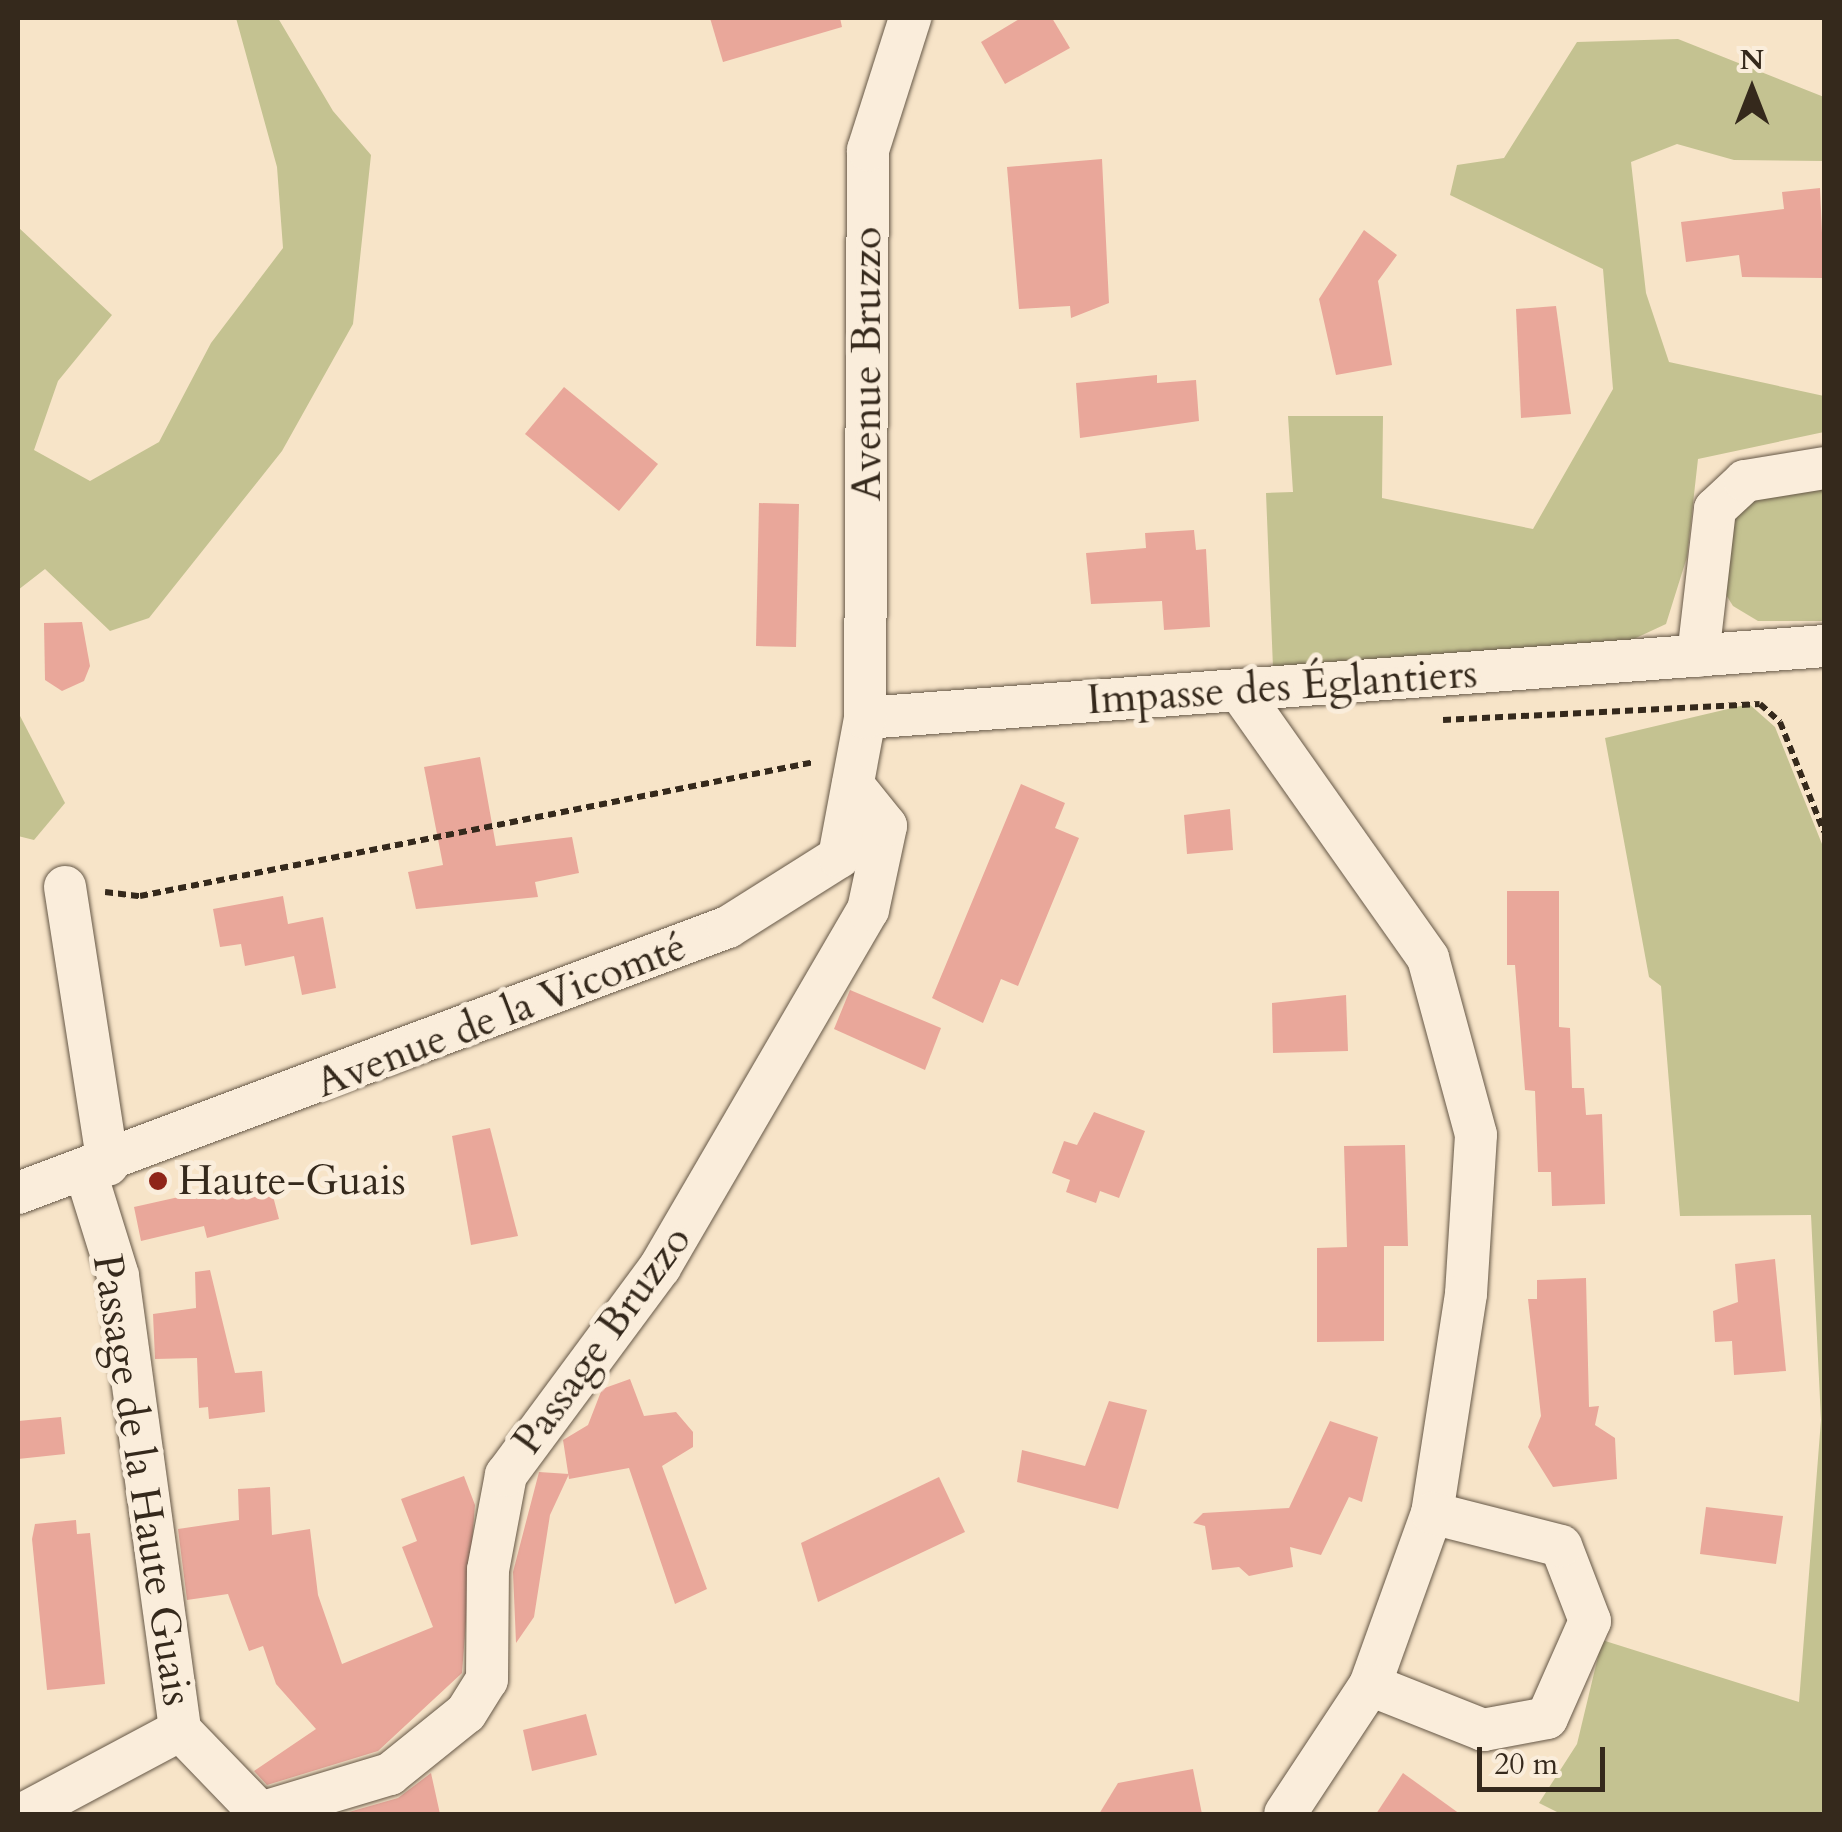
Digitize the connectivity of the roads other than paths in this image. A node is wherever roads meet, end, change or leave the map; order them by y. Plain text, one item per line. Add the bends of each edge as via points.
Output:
1 (910, 18) edge
2 (1824, 468) edge
3 (1824, 646) edge
4 (1698, 656) junction
5 (1239, 690) junction
6 (866, 718) junction
7 (852, 785) junction
8 (65, 888) road end
9 (97, 1169) junction
10 (18, 1192) edge
11 (1432, 1513) junction
12 (1370, 1684) junction
13 (180, 1730) junction
14 (23, 1814) edge
15 (260, 1814) edge
16 (1285, 1814) edge

1 - 6 street, Avenue Bruzzo via 868,150
2 - 4 street via 1745,481 1715,509
3 - 4 street, Impasse des Églantiers
4 - 5 street, Impasse des Églantiers
5 - 6 street, Impasse des Églantiers
5 - 11 street via 1428,958 1476,1135 1466,1294
6 - 7 street, Avenue de la Vicomté
7 - 9 street, Avenue de la Vicomté via 839,857 728,927
7 - 15 street, Passage Bruzzo via 886,826 868,910 660,1267 506,1475 488,1570 487,1680 466,1713 390,1774
8 - 9 street, Passage de la Haute Guais
9 - 10 street, Avenue de la Vicomté
9 - 13 street, Passage de la Haute Guais via 118,1276
11 - 12 street
11 - 12 street via 1561,1546 1590,1621 1548,1718 1483,1730
12 - 16 street
13 - 14 street, Passage de la Haute Guais
13 - 15 street, Passage de la Haute Guais

